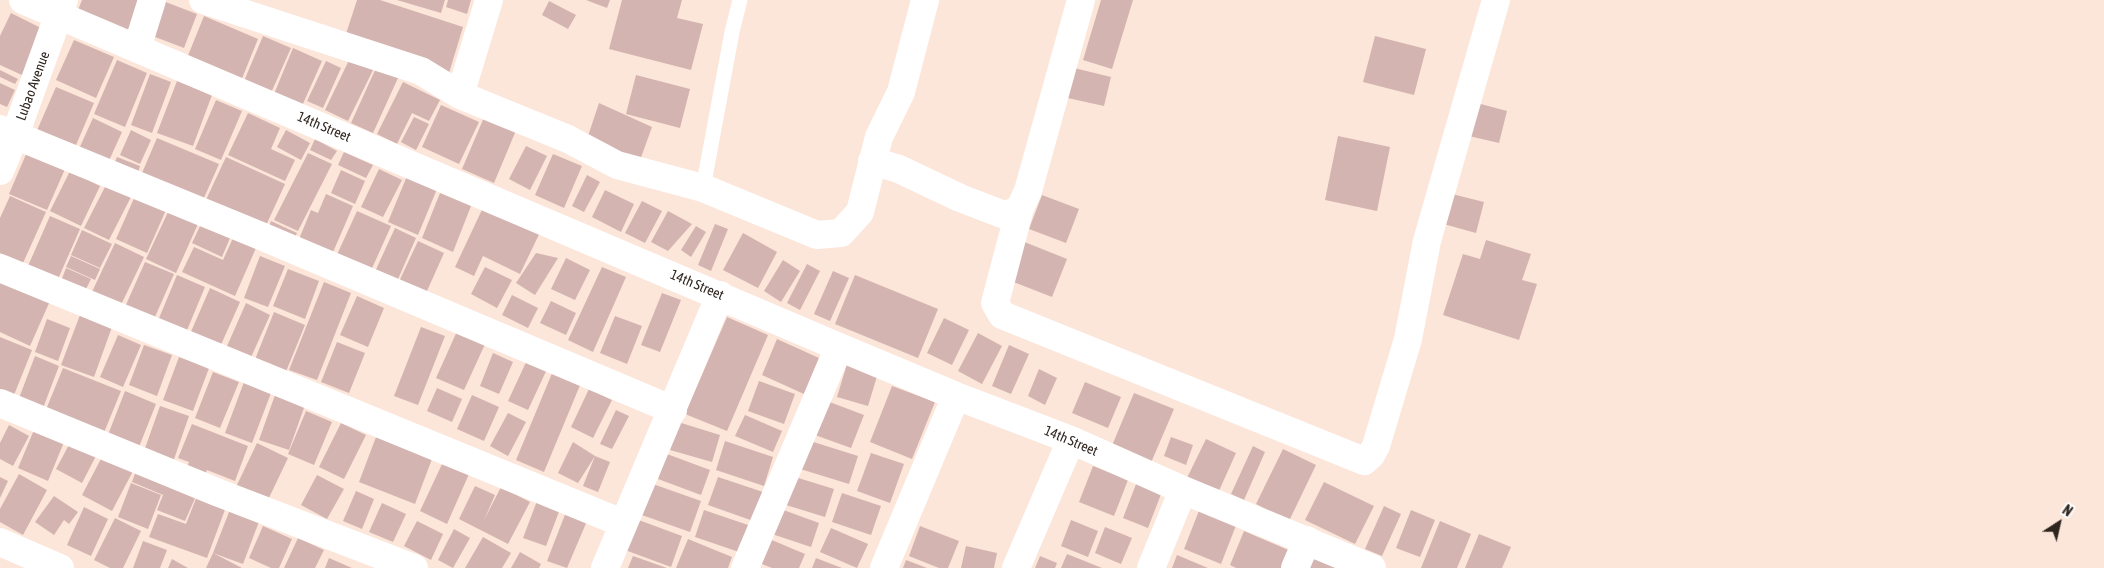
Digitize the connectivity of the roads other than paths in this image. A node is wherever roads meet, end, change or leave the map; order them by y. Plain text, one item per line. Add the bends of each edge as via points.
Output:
1 (23, 0) edge
2 (152, 0) edge
3 (204, 0) edge
4 (489, 0) edge
5 (740, 0) edge
6 (925, 0) edge
7 (1081, 0) edge
8 (1496, 0) edge
9 (61, 7) edge
10 (137, 48) junction
11 (460, 95) junction
12 (8, 132) edge
13 (872, 161) junction
14 (0, 171) edge
15 (703, 188) junction
16 (1020, 208) junction
17 (0, 268) edge
18 (720, 295) junction
19 (839, 347) junction
20 (956, 396) junction
21 (0, 403) edge
22 (673, 410) junction
23 (1071, 440) junction
24 (1183, 490) junction
25 (622, 523) junction
26 (1307, 540) junction
27 (0, 542) edge
28 (60, 568) edge
29 (414, 568) edge
30 (605, 568) edge
31 (745, 568) edge
32 (884, 568) edge
33 (1016, 568) edge
34 (1151, 568) edge
35 (1295, 568) edge
36 (1372, 568) edge

1 - 9 street, 14th Street
2 - 10 street
3 - 11 street via 421,71
4 - 11 street
5 - 15 lane
6 - 13 street via 901,92 879,137
7 - 16 street via 1028,190
8 - 16 street via 1427,241 1408,338 1376,446 1364,461 1002,315 994,303
9 - 10 street, 14th Street
9 - 12 street, Lubao Avenue
10 - 18 street, 14th Street
11 - 15 street via 568,139 617,164
12 - 14 street, Lubao Avenue
12 - 22 street
13 - 15 street via 860,212 841,233 817,235
13 - 16 street via 899,169 1007,216
17 - 25 street
18 - 19 street, 14th Street
18 - 22 street
19 - 20 street, 14th Street
19 - 31 street
20 - 23 street, 14th Street
20 - 32 street
21 - 29 street via 219,493
22 - 25 street
23 - 24 street, 14th Street
23 - 33 street
24 - 26 street, 14th Street
24 - 34 street
25 - 30 street
26 - 35 street
26 - 36 street, 14th Street
27 - 28 street

